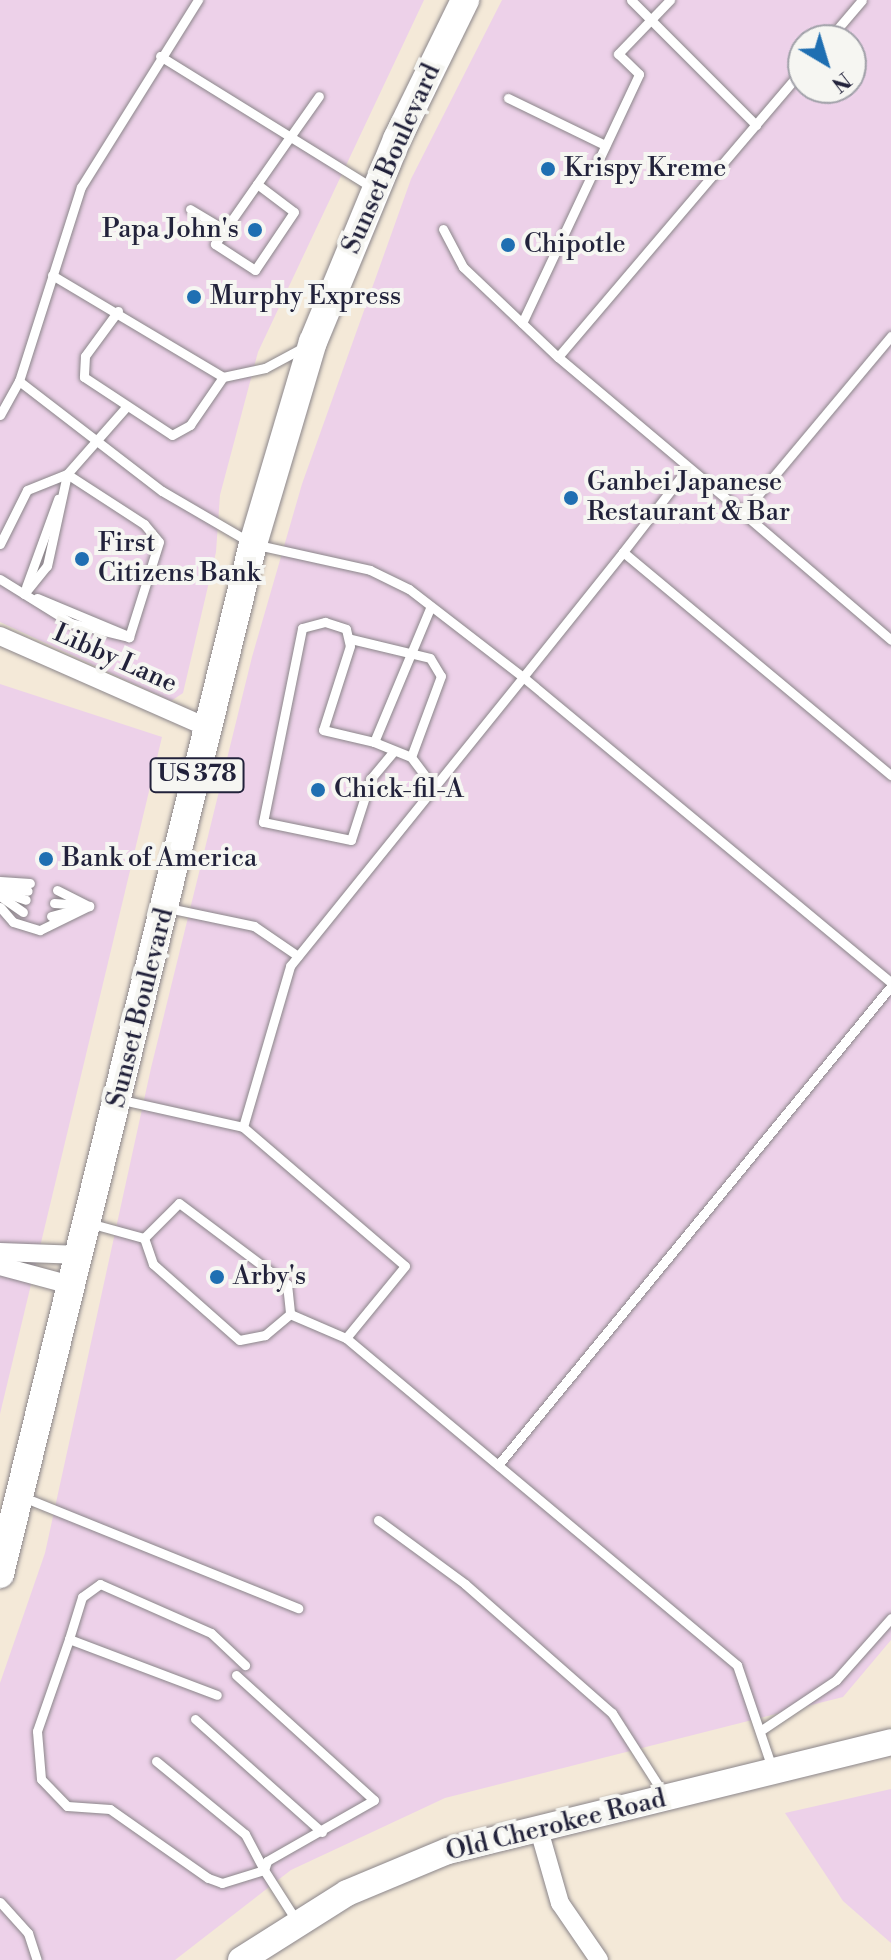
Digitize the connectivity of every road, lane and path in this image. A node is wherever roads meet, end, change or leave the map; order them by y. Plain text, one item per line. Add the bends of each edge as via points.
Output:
1 (198, 0) edge
2 (465, 0) edge
3 (631, 0) edge
4 (670, 0) edge
5 (862, 0) edge
6 (652, 21) junction
7 (842, 24) edge
8 (160, 56) junction
9 (787, 88) edge
10 (319, 96) dead end
11 (508, 98) dead end
12 (756, 125) junction
13 (290, 137) junction
14 (605, 145) junction
15 (257, 184) junction
16 (376, 189) junction
17 (190, 209) dead end
18 (443, 229) dead end
19 (225, 230) junction
20 (52, 275) junction
21 (118, 311) junction
22 (522, 323) junction
23 (891, 336) edge
24 (313, 342) junction
25 (558, 357) junction
26 (223, 377) junction
27 (19, 381) junction
28 (127, 406) junction
29 (0, 415) edge
30 (94, 442) junction
31 (688, 468) junction
32 (67, 474) junction
33 (743, 513) junction
34 (0, 544) edge
35 (253, 544) junction
36 (623, 552) junction
37 (0, 579) edge
38 (24, 594) junction
39 (431, 606) junction
40 (0, 636) edge
41 (351, 639) junction
42 (891, 640) edge
43 (409, 656) junction
44 (523, 677) junction
45 (209, 728) junction
46 (374, 742) junction
47 (393, 752) junction
48 (411, 757) junction
49 (891, 775) edge
50 (434, 787) junction
51 (0, 889) edge
52 (28, 891) dead end
53 (55, 896) dead end
54 (89, 906) junction
55 (0, 907) edge
56 (165, 908) junction
57 (23, 912) dead end
58 (51, 916) dead end
59 (298, 956) junction
60 (891, 984) edge
61 (118, 1099) junction
62 (243, 1127) junction
63 (88, 1223) junction
64 (144, 1238) junction
65 (0, 1252) edge
66 (81, 1255) junction
67 (0, 1266) edge
68 (74, 1286) junction
69 (290, 1314) junction
70 (346, 1338) junction
71 (498, 1465) junction
72 (20, 1495) junction
73 (378, 1520) dead end
74 (0, 1574) edge
75 (298, 1608) dead end
76 (891, 1618) edge
77 (69, 1639) junction
78 (245, 1665) dead end
79 (236, 1675) dead end
80 (217, 1695) dead end
81 (195, 1719) dead end
82 (763, 1729) junction
83 (891, 1742) edge
84 (156, 1761) dead end
85 (773, 1772) junction
86 (666, 1799) junction
87 (539, 1830) junction
88 (322, 1832) junction
89 (264, 1870) junction
90 (0, 1902) edge
91 (297, 1921) junction
92 (590, 1958) edge
93 (37, 1960) edge
94 (241, 1960) edge

1 - 8 lane
2 - 16 main road, Sunset Boulevard / US 378
3 - 6 lane
4 - 6 lane
5 - 7 lane
6 - 12 lane
6 - 14 lane via 618,54 639,74
8 - 13 lane
8 - 20 lane via 81,187
9 - 12 lane
10 - 13 lane
11 - 14 lane
12 - 25 lane
13 - 15 lane
13 - 16 lane
14 - 22 lane
15 - 19 lane
15 - 19 lane via 294,212 255,270 215,244
16 - 24 main road, Sunset Boulevard / US 378
17 - 19 lane
18 - 22 lane via 463,267
20 - 21 lane
20 - 27 lane
21 - 26 lane
21 - 28 lane via 81,368
22 - 25 lane
23 - 33 lane
24 - 26 lane via 265,368
24 - 35 main road, Sunset Boulevard / US 378
25 - 31 lane
26 - 28 lane via 190,425 172,435
27 - 29 lane
27 - 30 lane
28 - 30 lane
30 - 32 lane
30 - 35 lane
31 - 33 lane
31 - 36 lane
32 - 34 lane via 27,490
32 - 38 lane
32 - 38 lane via 144,524 159,542 129,637 71,623
33 - 42 lane
35 - 39 lane via 370,570
35 - 45 main road, Sunset Boulevard / US 378
36 - 44 lane
36 - 49 lane
37 - 38 lane
39 - 43 lane
39 - 44 lane
40 - 45 street, Libby Lane
41 - 43 lane
41 - 46 lane via 323,730
41 - 47 lane via 339,624 302,628 263,822 351,840 371,778
43 - 46 lane
43 - 48 lane via 430,658 441,676
44 - 50 lane
44 - 60 lane
45 - 56 main road, Sunset Boulevard / US 378
46 - 47 lane
47 - 48 lane
48 - 50 lane
50 - 59 lane
51 - 52 lane
51 - 57 lane
53 - 54 lane
54 - 55 lane via 40,930 13,922
54 - 58 lane
56 - 59 lane via 254,926
56 - 61 main road, Sunset Boulevard / US 378
59 - 62 lane
60 - 71 lane
61 - 62 lane
61 - 63 main road, Sunset Boulevard / US 378
62 - 70 lane via 405,1266
63 - 64 lane
63 - 66 main road, Sunset Boulevard / US 378
64 - 69 lane via 153,1264 239,1340 265,1335
64 - 69 lane via 168,1207 187,1205 287,1284
65 - 66 street
66 - 68 main road, Sunset Boulevard / US 378
67 - 68 street
68 - 72 main road, Sunset Boulevard / US 378
69 - 70 lane
70 - 71 lane
71 - 82 lane via 737,1665
72 - 74 main road, Sunset Boulevard / US 378
72 - 75 lane
73 - 86 lane via 465,1584 612,1713
76 - 82 lane via 836,1680
77 - 78 lane via 82,1597 100,1584 211,1633
77 - 80 lane
77 - 89 lane via 37,1731 47,1790 80,1810 110,1809 208,1878 222,1883
79 - 88 lane via 367,1787 374,1800 366,1809
81 - 88 lane
82 - 85 lane
83 - 85 street, Old Cherokee Road
84 - 89 lane via 245,1834
85 - 86 street, Old Cherokee Road
86 - 87 street, Old Cherokee Road
87 - 91 street, Old Cherokee Road via 385,1874
87 - 92 street via 560,1903
88 - 89 lane via 267,1861
89 - 91 lane
90 - 93 lane via 28,1933
91 - 94 street, Old Cherokee Road

